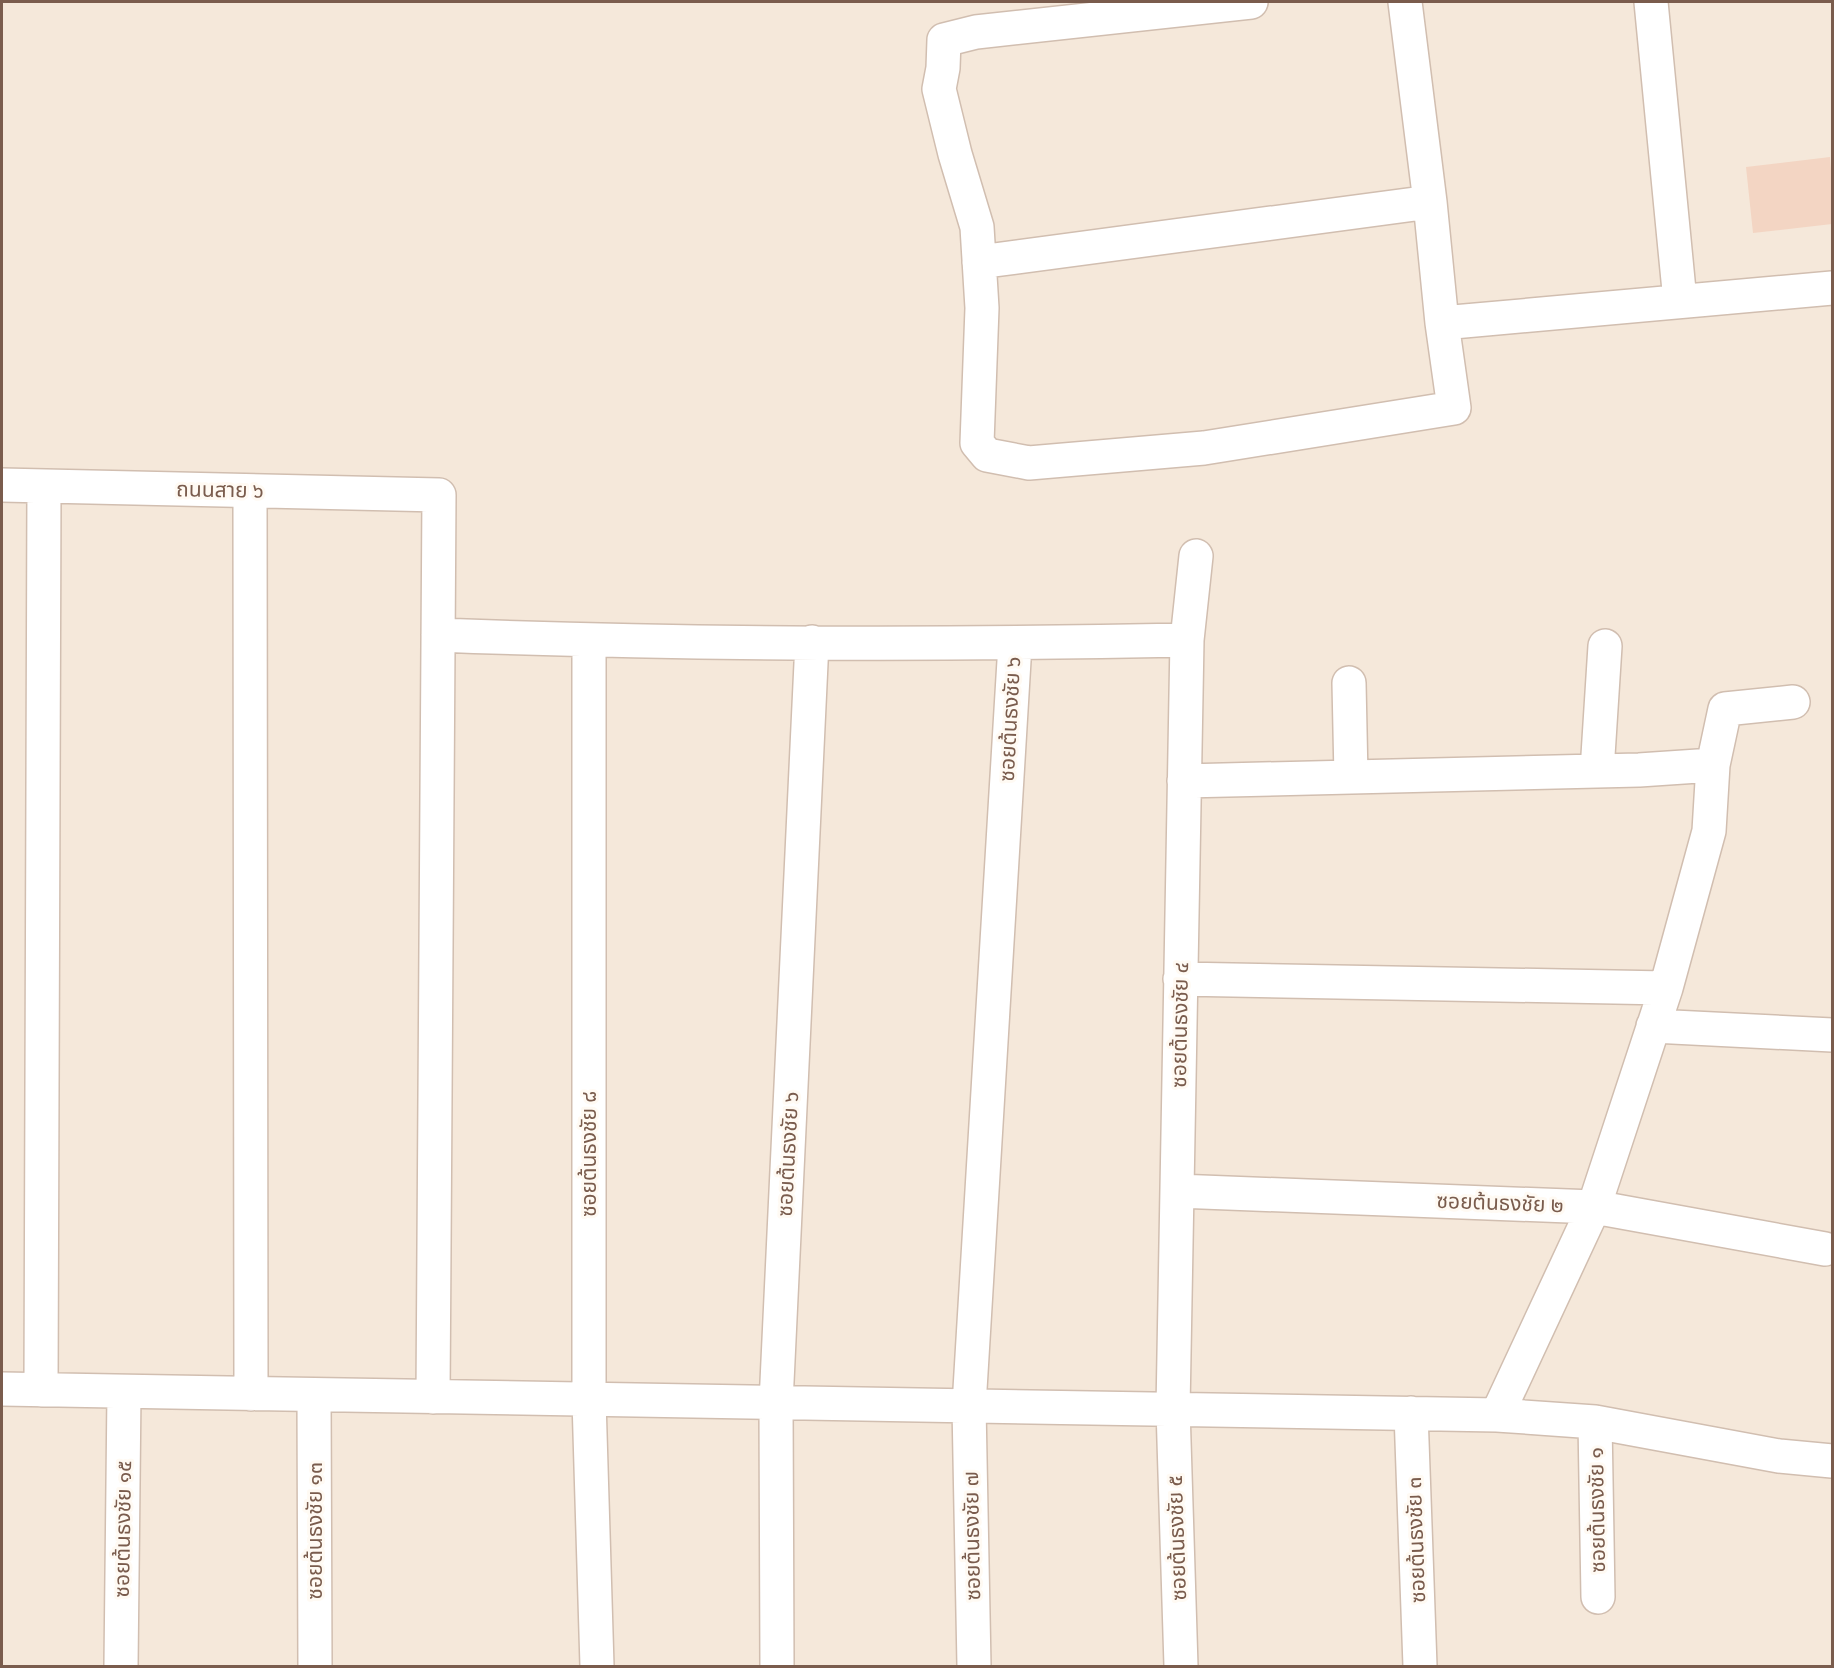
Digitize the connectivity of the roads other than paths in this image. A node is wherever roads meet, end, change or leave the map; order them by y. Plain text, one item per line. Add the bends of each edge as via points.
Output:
1 (1251, 2) edge
2 (1405, 2) edge
3 (1651, 2) edge
4 (1430, 202) junction
5 (979, 262) junction
6 (1833, 288) edge
7 (1680, 301) junction
8 (1442, 323) junction
9 (2, 485) edge
10 (44, 486) junction
11 (250, 491) junction
12 (1196, 556) dead end
13 (438, 635) junction
14 (1187, 640) junction
15 (589, 641) junction
16 (812, 642) junction
17 (1015, 644) junction
18 (1605, 646) dead end
19 (1349, 683) dead end
20 (1793, 702) dead end
21 (1713, 765) junction
22 (1597, 771) junction
23 (1351, 777) junction
24 (1184, 781) junction
25 (1180, 979) junction
26 (1665, 988) junction
27 (1653, 1026) junction
28 (1833, 1035) edge
29 (1177, 1191) junction
30 (1594, 1207) junction
31 (1825, 1249) dead end
32 (2, 1389) edge
33 (41, 1390) junction
34 (124, 1392) junction
35 (251, 1394) junction
36 (314, 1395) junction
37 (433, 1396) junction
38 (590, 1400) junction
39 (776, 1402) junction
40 (969, 1406) junction
41 (1173, 1409) junction
42 (1411, 1413) junction
43 (1497, 1415) junction
44 (1595, 1422) junction
45 (1833, 1461) edge
46 (1598, 1598) dead end
47 (122, 1666) edge
48 (315, 1666) edge
49 (597, 1666) edge
50 (777, 1666) edge
51 (974, 1666) edge
52 (1181, 1666) edge
53 (1420, 1666) edge

1 - 5 street via 976,32 944,40 939,88 977,227
2 - 4 street
3 - 7 street
4 - 5 street
4 - 8 street
5 - 8 street via 982,308 977,443 987,455 1029,463 1204,448 1454,408
6 - 7 street
7 - 8 street
9 - 10 street, ถนนสาย ๖
10 - 11 street, ถนนสาย ๖
10 - 33 street
11 - 13 street, ถนนสาย ๖ via 439,495
11 - 35 street
12 - 14 street, ซอยต้นธงชัย ๔
13 - 15 street
13 - 37 street
14 - 17 street
14 - 24 street, ซอยต้นธงชัย ๔
15 - 16 street
15 - 38 street, ซอยต้นธงชัย ๘
16 - 17 street
16 - 39 street, ซอยต้นธงชัย ๖
17 - 40 street, ซอยต้นธงชัย ๖
18 - 22 street
19 - 23 street
20 - 21 street via 1725,709
21 - 22 street
21 - 26 street via 1709,831
22 - 23 street
23 - 24 street
24 - 25 street, ซอยต้นธงชัย ๔
25 - 26 street
25 - 29 street, ซอยต้นธงชัย ๔
26 - 27 street
27 - 28 street
27 - 30 street
29 - 30 street, ซอยต้นธงชัย ๒
29 - 41 street, ซอยต้นธงชัย ๔
30 - 31 street
30 - 43 street, ซอยต้นธงชัย ๒
32 - 33 street
33 - 34 street
34 - 35 street
34 - 47 street, ซอยต้นธงชัย ๑๕
35 - 36 street
36 - 37 street
36 - 48 street, ซอยต้นธงชัย ๑๓
37 - 38 street
38 - 39 street
38 - 49 street, ซอยต้นธงชัย ๘
39 - 40 street
39 - 50 street, ซอยต้นธงชัย ๖
40 - 41 street
40 - 51 street, ซอยต้นธงชัย ๗
41 - 42 street
41 - 52 street, ซอยต้นธงชัย ๕
42 - 43 street
42 - 53 street, ซอยต้นธงชัย ๓
43 - 44 street
44 - 45 street via 1779,1456
44 - 46 street, ซอยต้นธงชัย ๑

